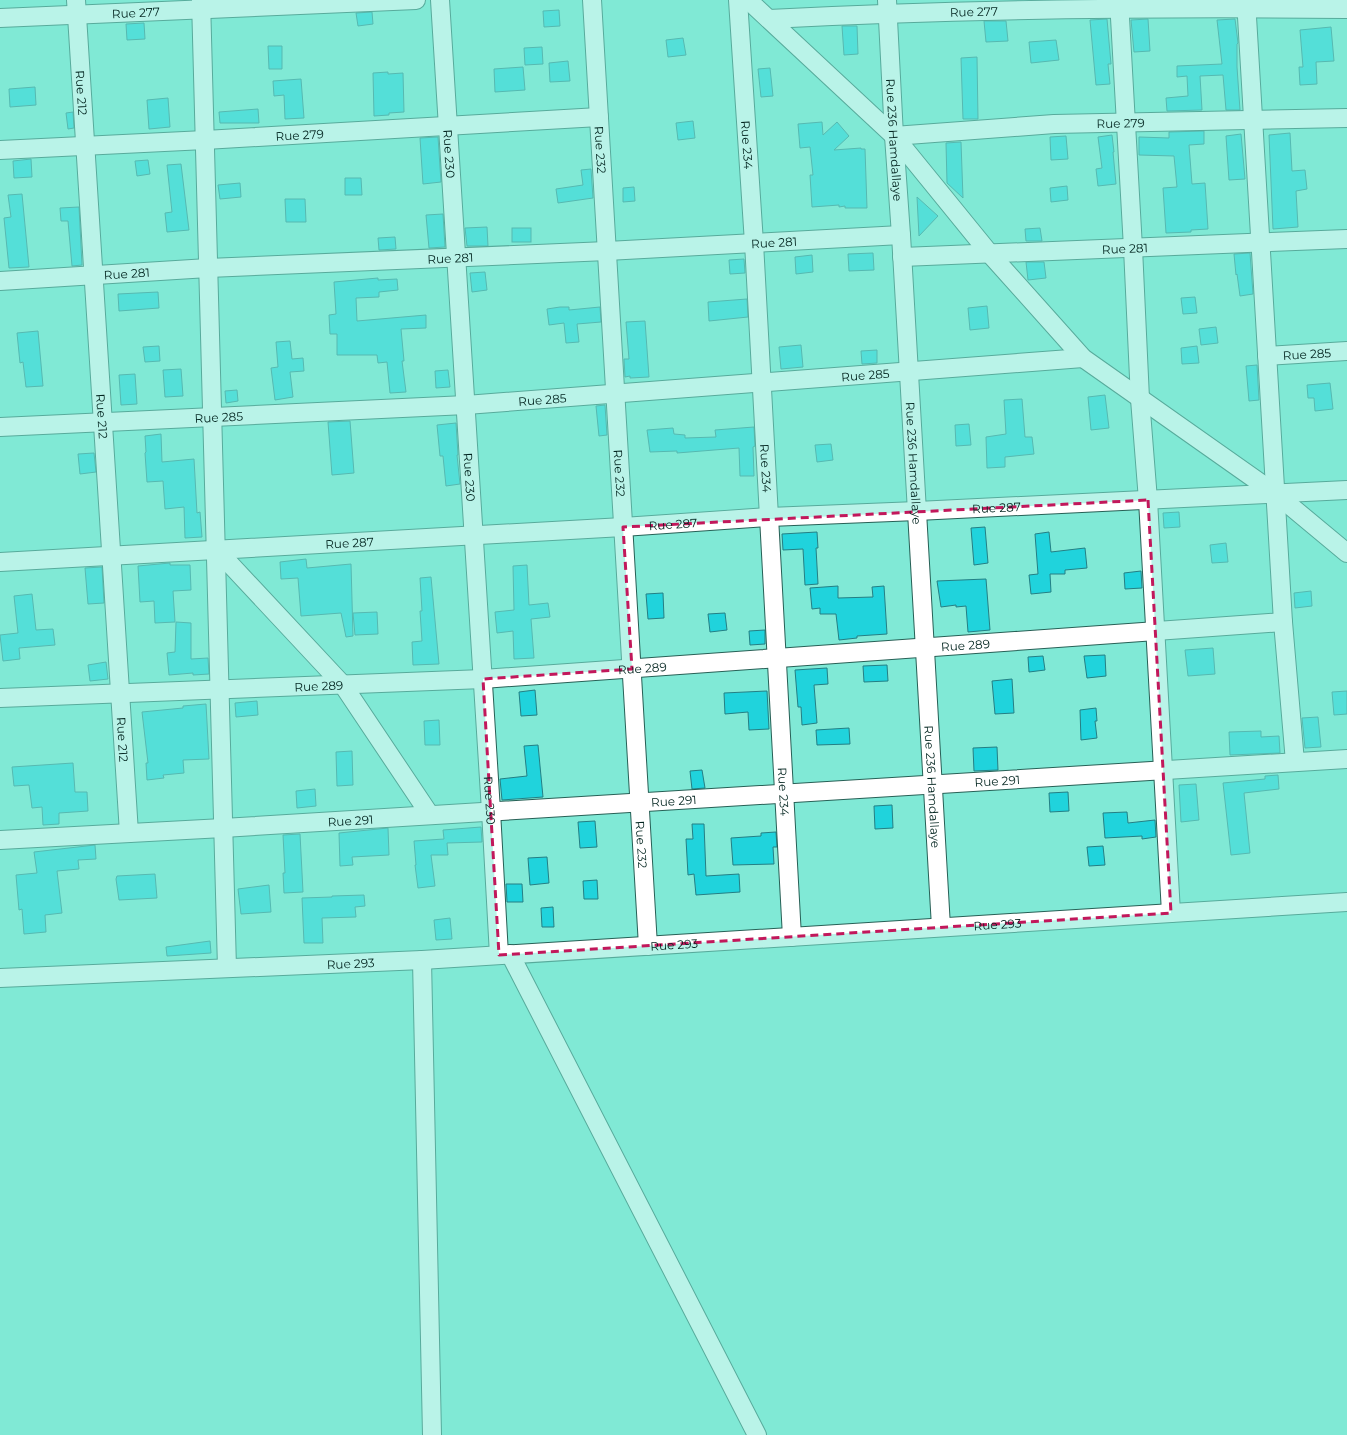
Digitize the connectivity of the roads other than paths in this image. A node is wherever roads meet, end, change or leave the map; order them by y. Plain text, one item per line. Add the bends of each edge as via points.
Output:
1 (416, 0) edge
2 (440, 0) edge
3 (592, 0) edge
4 (738, 0) edge
5 (748, 0) edge
6 (1119, 4) edge
7 (1246, 4) edge
8 (201, 5) edge
9 (888, 6) edge
10 (76, 7) edge
11 (1347, 8) edge
12 (0, 18) edge
13 (768, 19) junction
14 (599, 117) junction
15 (1347, 118) edge
16 (1253, 120) junction
17 (1126, 122) junction
18 (448, 126) junction
19 (894, 136) junction
20 (205, 140) junction
21 (85, 145) junction
22 (0, 150) edge
23 (901, 236) junction
24 (1347, 239) edge
25 (1260, 242) junction
26 (754, 243) junction
27 (1133, 248) junction
28 (607, 251) junction
29 (990, 254) junction
30 (902, 257) junction
31 (457, 258) junction
32 (208, 268) junction
33 (93, 275) junction
34 (0, 281) edge
35 (1347, 351) edge
36 (1267, 356) junction
37 (1083, 358) junction
38 (909, 371) junction
39 (762, 382) junction
40 (616, 394) junction
41 (1140, 399) junction
42 (466, 405) junction
43 (213, 417) junction
44 (102, 422) junction
45 (0, 427) edge
46 (1347, 490) edge
47 (1276, 494) junction
48 (1148, 500) junction
49 (917, 511) junction
50 (769, 517) junction
51 (623, 527) junction
52 (474, 534) junction
53 (216, 549) junction
54 (1347, 553) edge
55 (111, 555) junction
56 (0, 562) edge
57 (1283, 622) junction
58 (1155, 631) junction
59 (925, 648) junction
60 (777, 658) junction
61 (632, 669) junction
62 (483, 680) junction
63 (343, 685) junction
64 (220, 689) junction
65 (120, 694) junction
66 (0, 698) edge
67 (1347, 759) edge
68 (1295, 762) junction
69 (1163, 770) junction
70 (933, 784) junction
71 (784, 794) junction
72 (640, 802) junction
73 (491, 812) junction
74 (430, 815) junction
75 (223, 828) junction
76 (129, 833) junction
77 (0, 840) edge
78 (1347, 902) edge
79 (1171, 913) junction
80 (941, 927) junction
81 (792, 937) junction
82 (648, 946) junction
83 (505, 955) junction
84 (422, 960) junction
85 (227, 968) junction
86 (0, 978) edge
87 (432, 1435) edge
88 (757, 1435) edge

1 - 8 street, Rue 277
2 - 18 street, Rue 230
3 - 14 street, Rue 232
4 - 26 street, Rue 234
5 - 13 street
6 - 7 street, Rue 277
6 - 9 street, Rue 277
6 - 17 street
7 - 11 street, Rue 277
7 - 16 street
8 - 10 street, Rue 277
8 - 20 street
9 - 13 street, Rue 277
9 - 19 street, Rue 236 Hamdallaye
10 - 12 street, Rue 277
10 - 21 street, Rue 212
13 - 19 street
14 - 18 street, Rue 279
14 - 28 street, Rue 232
15 - 16 street, Rue 279
16 - 17 street, Rue 279
16 - 25 street
17 - 19 street, Rue 279 via 1054,124
17 - 27 street
18 - 20 street, Rue 279
18 - 31 street, Rue 230
19 - 23 street, Rue 236 Hamdallaye
19 - 29 street
20 - 21 street, Rue 279
20 - 32 street
21 - 22 street, Rue 279
21 - 33 street, Rue 212
23 - 26 street, Rue 281
23 - 30 street, Rue 236 Hamdallaye
24 - 25 street, Rue 281
25 - 27 street, Rue 281
25 - 36 street
26 - 28 street, Rue 281
26 - 39 street, Rue 234
27 - 29 street, Rue 281
27 - 41 street
28 - 31 street, Rue 281
28 - 40 street, Rue 232
29 - 30 street, Rue 281
29 - 37 street
30 - 38 street, Rue 236 Hamdallaye
31 - 32 street, Rue 281
31 - 42 street, Rue 230
32 - 33 street, Rue 281
32 - 43 street
33 - 34 street, Rue 281
33 - 44 street, Rue 212
35 - 36 street, Rue 285
36 - 47 street
37 - 38 street, Rue 285
37 - 41 street
38 - 39 street, Rue 285
38 - 49 street, Rue 236 Hamdallaye
39 - 40 street, Rue 285
39 - 50 street, Rue 234
40 - 42 street, Rue 285
40 - 51 street, Rue 232
41 - 47 street
41 - 48 street
42 - 43 street, Rue 285
42 - 52 street, Rue 230
43 - 44 street, Rue 285
43 - 53 street
44 - 45 street, Rue 285
44 - 55 street, Rue 212
46 - 47 street, Rue 287
47 - 48 street, Rue 287
47 - 54 street
47 - 57 street
48 - 49 street, Rue 287
48 - 58 street
49 - 50 street, Rue 287
49 - 59 street, Rue 236 Hamdallaye
50 - 51 street, Rue 287
50 - 60 street, Rue 234
51 - 52 street, Rue 287
51 - 61 street, Rue 232
52 - 53 street, Rue 287
52 - 62 street, Rue 230
53 - 55 street, Rue 287
53 - 63 street
53 - 64 street
55 - 56 street, Rue 287
55 - 65 street, Rue 212
57 - 58 street, Rue 289
57 - 68 street
58 - 59 street, Rue 289
58 - 69 street
59 - 60 street, Rue 289
59 - 70 street, Rue 236 Hamdallaye
60 - 61 street, Rue 289
60 - 71 street, Rue 234
61 - 62 street, Rue 289
61 - 72 street, Rue 232
62 - 63 street, Rue 289
62 - 73 street, Rue 230
63 - 64 street, Rue 289
63 - 74 street
64 - 65 street, Rue 289
64 - 75 street
65 - 66 street, Rue 289
65 - 76 street, Rue 212
67 - 68 street, Rue 291
68 - 69 street, Rue 291
69 - 70 street, Rue 291
69 - 79 street
70 - 71 street, Rue 291
70 - 80 street, Rue 236 Hamdallaye
71 - 72 street, Rue 291
71 - 81 street, Rue 234
72 - 73 street, Rue 291
72 - 82 street, Rue 232
73 - 74 street, Rue 291
73 - 83 street, Rue 230
74 - 75 street, Rue 291
75 - 76 street, Rue 291
75 - 85 street
76 - 77 street, Rue 291
78 - 79 street, Rue 293
79 - 80 street, Rue 293
80 - 81 street, Rue 293
81 - 82 street, Rue 293
82 - 83 street, Rue 293
83 - 84 street, Rue 293
83 - 88 street
84 - 85 street, Rue 293
84 - 87 street
85 - 86 street, Rue 293

